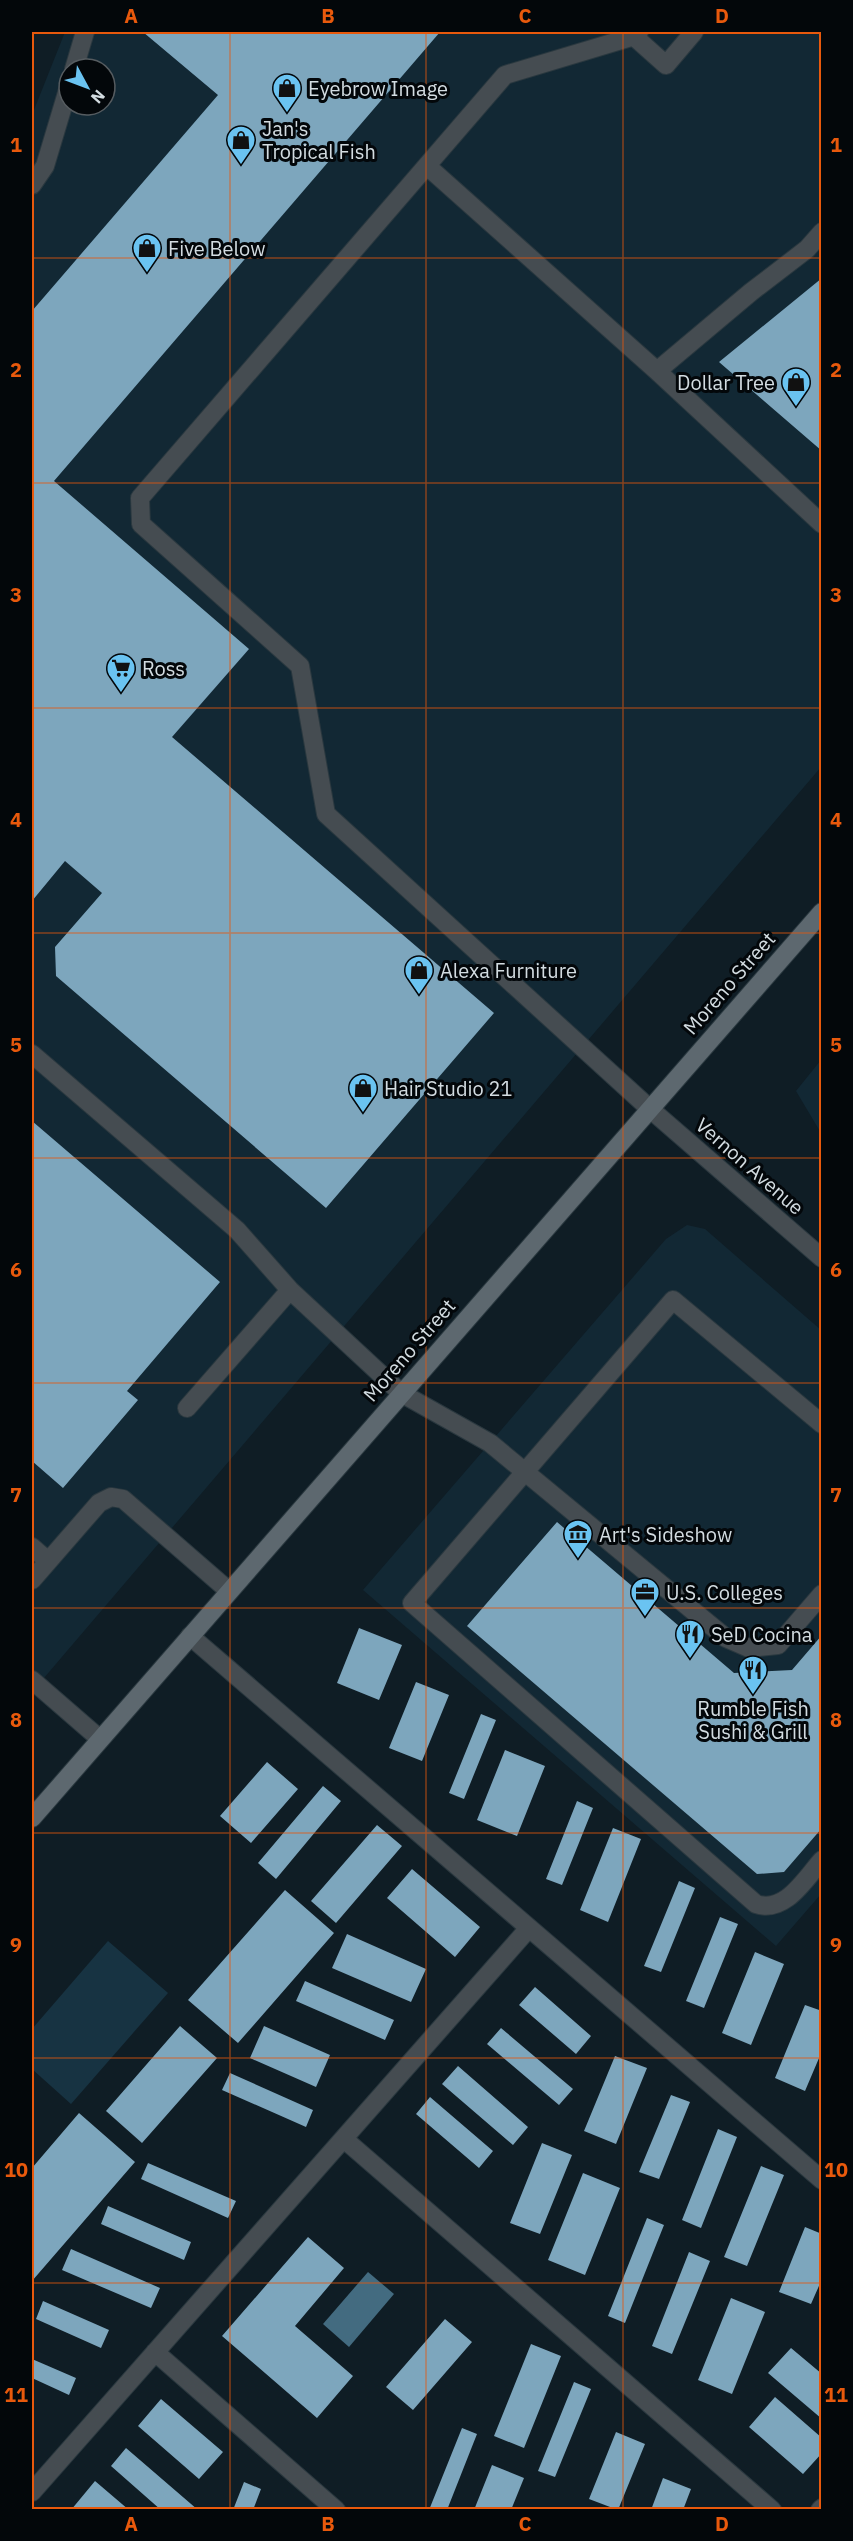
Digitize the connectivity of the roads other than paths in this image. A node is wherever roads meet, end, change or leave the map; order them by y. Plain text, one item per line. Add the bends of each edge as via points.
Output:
1 (85, 32) edge
2 (694, 32) edge
3 (634, 33) edge
4 (78, 57) edge
5 (60, 117) edge
6 (427, 166) junction
7 (32, 185) edge
8 (822, 232) edge
9 (657, 371) junction
10 (822, 524) edge
11 (822, 912) edge
12 (32, 1054) edge
13 (649, 1108) junction
14 (822, 1258) edge
15 (290, 1290) junction
16 (401, 1394) junction
17 (187, 1408) dead end
18 (822, 1424) edge
19 (525, 1471) junction
20 (32, 1547) edge
21 (48, 1561) junction
22 (32, 1580) edge
23 (229, 1591) junction
24 (822, 1594) edge
25 (190, 1636) junction
26 (32, 1680) edge
27 (100, 1740) junction
28 (32, 1818) edge
29 (822, 1860) edge
30 (529, 1928) junction
31 (344, 2139) junction
32 (822, 2180) edge
33 (155, 2352) junction
34 (32, 2492) edge
35 (336, 2510) edge
36 (772, 2510) edge

1 - 4 street
2 - 3 street via 666,65
3 - 6 street, Vernon Avenue via 505,75
5 - 7 street via 45,166
6 - 9 street
6 - 13 street, Vernon Avenue via 140,498 141,525 300,666 326,814
8 - 9 street via 807,249
9 - 10 street
11 - 13 street, Moreno Street
12 - 15 street via 237,1230
13 - 14 street, Vernon Avenue
13 - 16 street, Moreno Street
15 - 16 street
15 - 17 street
16 - 19 street via 490,1443
16 - 23 street, Moreno Street
18 - 19 street via 673,1300
19 - 24 street via 726,1638 749,1648 778,1645
19 - 29 street via 412,1603 756,1904 764,1907 784,1902
20 - 21 street
21 - 22 street
21 - 23 street via 99,1503 111,1497 123,1499
23 - 25 street, Moreno Street
25 - 27 street, Moreno Street
25 - 30 street
26 - 27 street
27 - 28 street, Moreno Street
30 - 31 street
30 - 32 street
31 - 33 street
31 - 36 street
33 - 34 street
33 - 35 street

